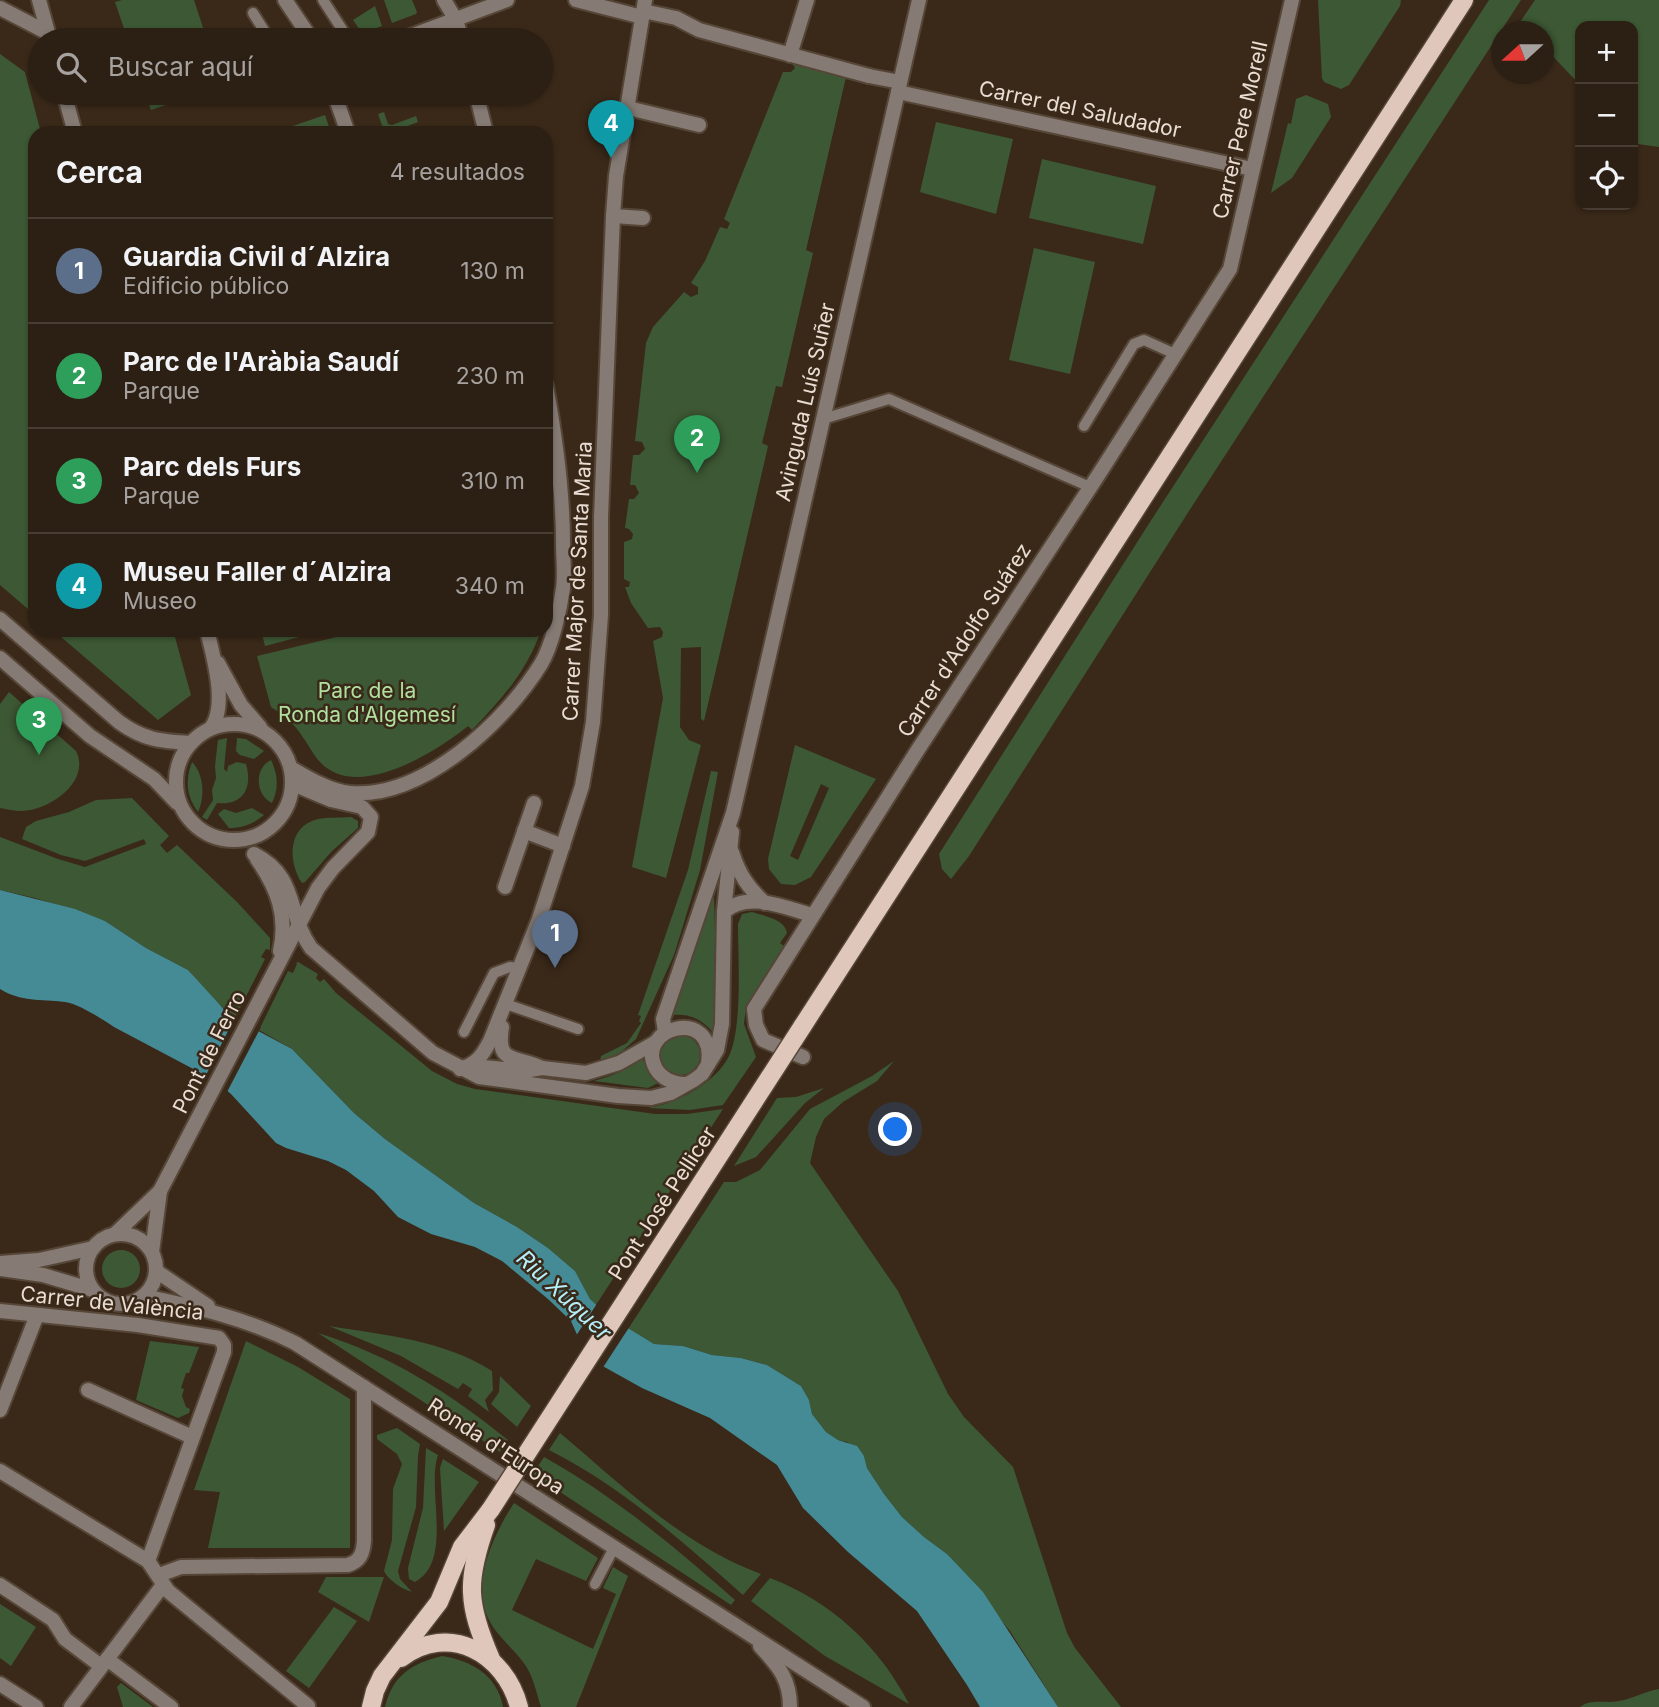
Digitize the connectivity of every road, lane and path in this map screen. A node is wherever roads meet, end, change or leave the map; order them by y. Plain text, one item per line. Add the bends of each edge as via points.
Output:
1 (12, 0) edge
2 (39, 0) edge
3 (285, 0) edge
4 (323, 0) edge
5 (444, 0) edge
6 (507, 0) edge
7 (576, 0) edge
8 (807, 0) edge
9 (919, 0) edge
10 (1292, 0) edge
11 (1464, 0) edge
12 (0, 8) edge
13 (643, 9) edge
14 (253, 13) dead end
15 (456, 20) junction
16 (35, 28) edge
17 (47, 28) edge
18 (263, 28) edge
19 (304, 28) edge
20 (341, 28) edge
21 (434, 28) edge
22 (458, 28) edge
23 (790, 55) junction
24 (899, 87) junction
25 (67, 105) edge
26 (338, 105) edge
27 (478, 105) edge
28 (628, 108) junction
29 (699, 125) dead end
30 (73, 126) edge
31 (346, 126) edge
32 (483, 126) edge
33 (1252, 169) junction
34 (613, 216) junction
35 (643, 218) dead end
36 (1230, 268) joint
37 (1175, 354) junction
38 (823, 419) junction
39 (1084, 426) dead end
40 (553, 429) edge
41 (1090, 487) junction
42 (0, 619) edge
43 (553, 632) edge
44 (209, 637) edge
45 (551, 637) edge
46 (212, 653) junction
47 (0, 658) edge
48 (211, 728) junction
49 (264, 731) junction
50 (190, 743) junction
51 (291, 768) junction
52 (293, 784) junction
53 (534, 803) dead end
54 (178, 805) junction
55 (733, 813) junction
56 (524, 831) junction
57 (223, 839) junction
58 (564, 846) junction
59 (731, 848) junction
60 (254, 854) junction
61 (505, 887) dead end
62 (765, 903) junction
63 (724, 912) junction
64 (813, 915) junction
65 (299, 927) junction
66 (277, 966) junction
67 (520, 968) junction
68 (505, 1006) junction
69 (578, 1029) dead end
70 (464, 1032) dead end
71 (661, 1037) junction
72 (803, 1057) dead end
73 (708, 1065) junction
74 (466, 1067) junction
75 (542, 1068) junction
76 (684, 1084) junction
77 (160, 1191) junction
78 (116, 1234) junction
79 (93, 1248) junction
80 (152, 1252) junction
81 (0, 1263) edge
82 (0, 1269) edge
83 (156, 1271) junction
84 (93, 1290) junction
85 (144, 1296) junction
86 (0, 1311) edge
87 (215, 1311) junction
88 (37, 1315) junction
89 (364, 1387) junction
90 (88, 1390) dead end
91 (0, 1410) edge
92 (191, 1437) junction
93 (0, 1471) edge
94 (492, 1508) junction
95 (615, 1546) junction
96 (148, 1561) junction
97 (161, 1580) junction
98 (595, 1584) dead end
99 (0, 1585) edge
100 (747, 1632) junction
101 (491, 1659) junction
102 (104, 1663) junction
103 (393, 1664) junction
104 (0, 1684) edge
105 (373, 1699) edge
106 (308, 1706) edge
107 (36, 1707) edge
108 (71, 1707) edge
109 (171, 1707) edge
110 (363, 1707) edge
111 (519, 1707) edge
112 (790, 1707) edge
113 (863, 1707) edge

1 - 12 street
2 - 17 street
3 - 19 street
4 - 20 lane
5 - 15 street
6 - 15 street
7 - 13 street, Carrer del Saludador
8 - 23 street
9 - 24 street, Avinguda Luís Suñer
10 - 33 street, Carrer Pere Morell
11 - 94 main road, Pont José Pellicer, bridge
12 - 16 street
13 - 23 street, Carrer del Saludador
13 - 28 street, Carrer Major de Santa Maria
14 - 18 lane
15 - 21 street
15 - 22 street
23 - 24 street, Carrer del Saludador
24 - 33 street, Carrer del Saludador
24 - 38 street, Avinguda Luís Suñer
25 - 30 street
26 - 31 street
27 - 32 street
28 - 29 street
28 - 34 street, Carrer Major de Santa Maria
33 - 36 street, Carrer Pere Morell
34 - 35 street
34 - 58 street, Carrer Major de Santa Maria via 593,722 582,786
36 - 37 street, Carrer d'Adolfo Suárez
37 - 39 lane via 1144,340 1134,344
37 - 41 street, Carrer d'Adolfo Suárez
38 - 41 lane via 889,399
38 - 55 street, Avinguda Luís Suñer
40 - 43 street via 560,472 564,585
41 - 64 street, Carrer d'Adolfo Suárez
42 - 50 street via 137,735
44 - 46 street
45 - 51 street via 543,662 517,698 436,769 411,782 347,793
46 - 48 street via 220,704
46 - 49 street via 241,705
47 - 54 street via 90,736 154,779
48 - 49 street via 229,723
48 - 50 street
49 - 51 street via 281,747
50 - 54 street via 176,776
51 - 52 street
52 - 57 street via 285,812 270,828 251,838
52 - 65 street via 362,807 372,823 318,888
53 - 56 street
54 - 57 street via 193,826
55 - 59 street, Avinguda Luís Suñer
55 - 71 street, Avinguda Luís Suñer via 663,1019
56 - 58 street
56 - 61 street
57 - 60 street
58 - 67 street, Carrer Major de Santa Maria
59 - 62 street via 748,887
59 - 63 street, Avinguda Luís Suñer
60 - 65 street via 280,874
60 - 66 street via 273,883 283,916
62 - 63 street via 745,901
62 - 64 street
63 - 73 street, Avinguda Luís Suñer via 722,1024 717,1050
64 - 72 street, Carrer d'Adolfo Suárez via 754,1009 763,1041
65 - 66 street
65 - 74 street via 311,948 433,1053
66 - 77 street, Pont de Ferro
67 - 68 street, Carrer Major de Santa Maria
67 - 70 lane via 494,973
68 - 69 lane
68 - 74 street via 481,1057
68 - 75 street via 499,1045 513,1059
71 - 73 street via 684,1027 699,1034 709,1055
71 - 75 street via 619,1063 586,1073
71 - 76 street via 653,1061 657,1071 673,1083
73 - 76 street
74 - 75 street
74 - 76 street via 479,1077 618,1096 651,1098
77 - 78 street
77 - 80 street
78 - 79 street
78 - 80 street via 134,1236
79 - 81 street
79 - 84 street via 85,1268
80 - 83 street
82 - 84 street via 43,1275
83 - 85 street
83 - 87 street
84 - 85 street via 113,1304
85 - 87 street
86 - 88 street, Carrer de València
87 - 89 street, Ronda d'Europa via 262,1326
88 - 91 street
88 - 92 street, Carrer de València via 219,1338 224,1352
89 - 95 street, Ronda d'Europa
89 - 97 street via 364,1541 358,1560 348,1565 181,1567
90 - 92 street
92 - 96 street
93 - 96 street
94 - 101 main road via 471,1575 470,1593
94 - 103 main road via 462,1547 439,1602
95 - 98 lane
95 - 100 street, Ronda d'Europa
96 - 97 street
97 - 102 street
97 - 106 street
99 - 102 street via 52,1620 65,1639
100 - 112 street via 783,1672
100 - 113 street
101 - 103 main road via 473,1648 430,1644
101 - 111 main road via 509,1680
102 - 108 street
102 - 109 street
103 - 105 main road via 382,1676
104 - 107 street
105 - 110 main road

